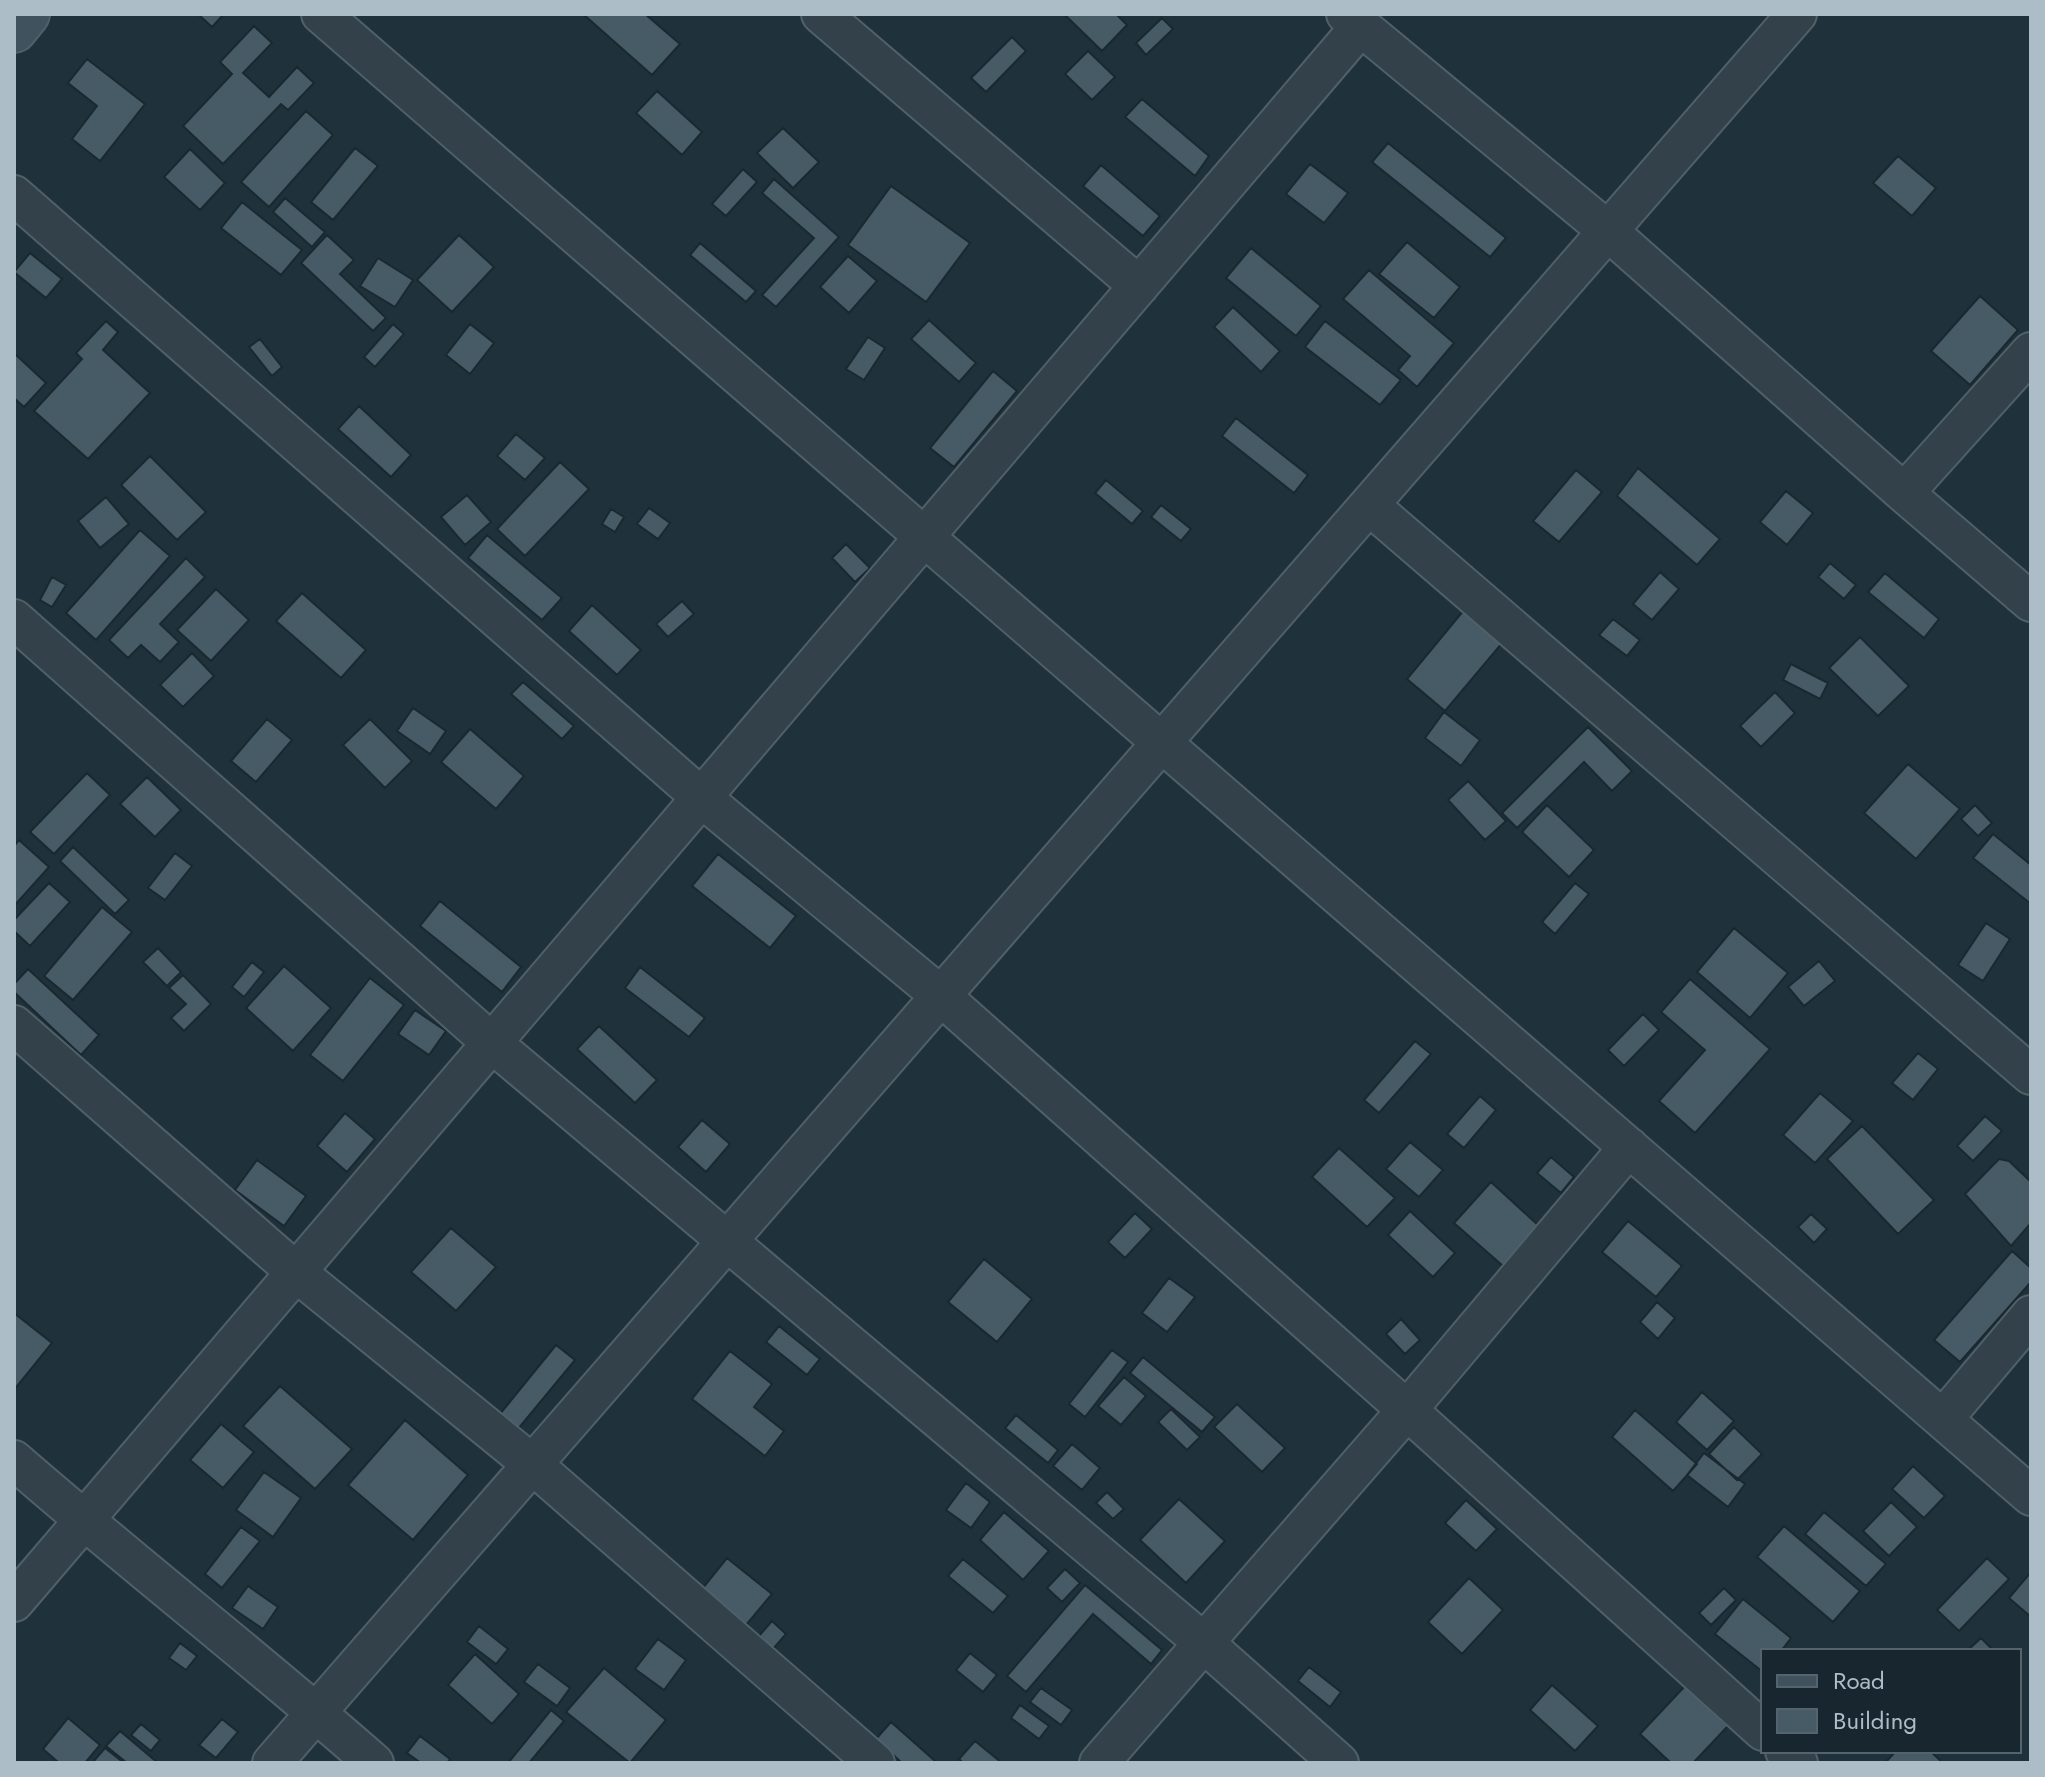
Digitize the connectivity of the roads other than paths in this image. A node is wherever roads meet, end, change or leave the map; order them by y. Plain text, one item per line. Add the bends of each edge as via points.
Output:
1 (27, 14) edge
2 (321, 14) edge
3 (821, 14) edge
4 (1797, 14) edge
5 (1353, 20) edge
6 (14, 30) edge
7 (14, 195) edge
8 (1608, 231) junction
9 (1139, 286) junction
10 (2031, 352) edge
11 (1904, 493) junction
12 (1369, 505) junction
13 (923, 538) junction
14 (2031, 602) edge
15 (14, 619) edge
16 (1162, 742) junction
17 (702, 798) junction
18 (941, 996) junction
19 (14, 1025) edge
20 (492, 1043) junction
21 (2031, 1075) edge
22 (1629, 1147) junction
23 (726, 1242) junction
24 (296, 1272) junction
25 (2031, 1315) edge
26 (1407, 1410) junction
27 (1943, 1419) junction
28 (14, 1460) edge
29 (532, 1464) junction
30 (2031, 1496) edge
31 (84, 1521) junction
32 (14, 1602) edge
33 (1204, 1643) junction
34 (316, 1712) junction
35 (1761, 1729) edge
36 (272, 1763) edge
37 (374, 1763) edge
38 (875, 1763) edge
39 (1099, 1763) edge
40 (1339, 1763) edge

1 - 6 street
2 - 13 street
3 - 9 street
4 - 8 street
5 - 8 street
5 - 9 street
7 - 17 street
8 - 11 street
8 - 12 street
9 - 13 street
10 - 11 street
11 - 14 street
12 - 16 street
12 - 21 street
13 - 16 street
13 - 17 street
15 - 20 street
16 - 18 street
16 - 22 street
17 - 18 street
17 - 20 street
18 - 23 street
18 - 26 street
19 - 24 street
20 - 23 street
20 - 24 street
22 - 26 street
22 - 27 street
23 - 29 street
23 - 33 street
24 - 29 street
24 - 31 street
25 - 27 street
26 - 33 street
26 - 35 street
27 - 30 street
28 - 31 street
29 - 34 street
29 - 38 street
31 - 32 street
31 - 34 street
33 - 39 street
33 - 40 street
34 - 36 street
34 - 37 street

